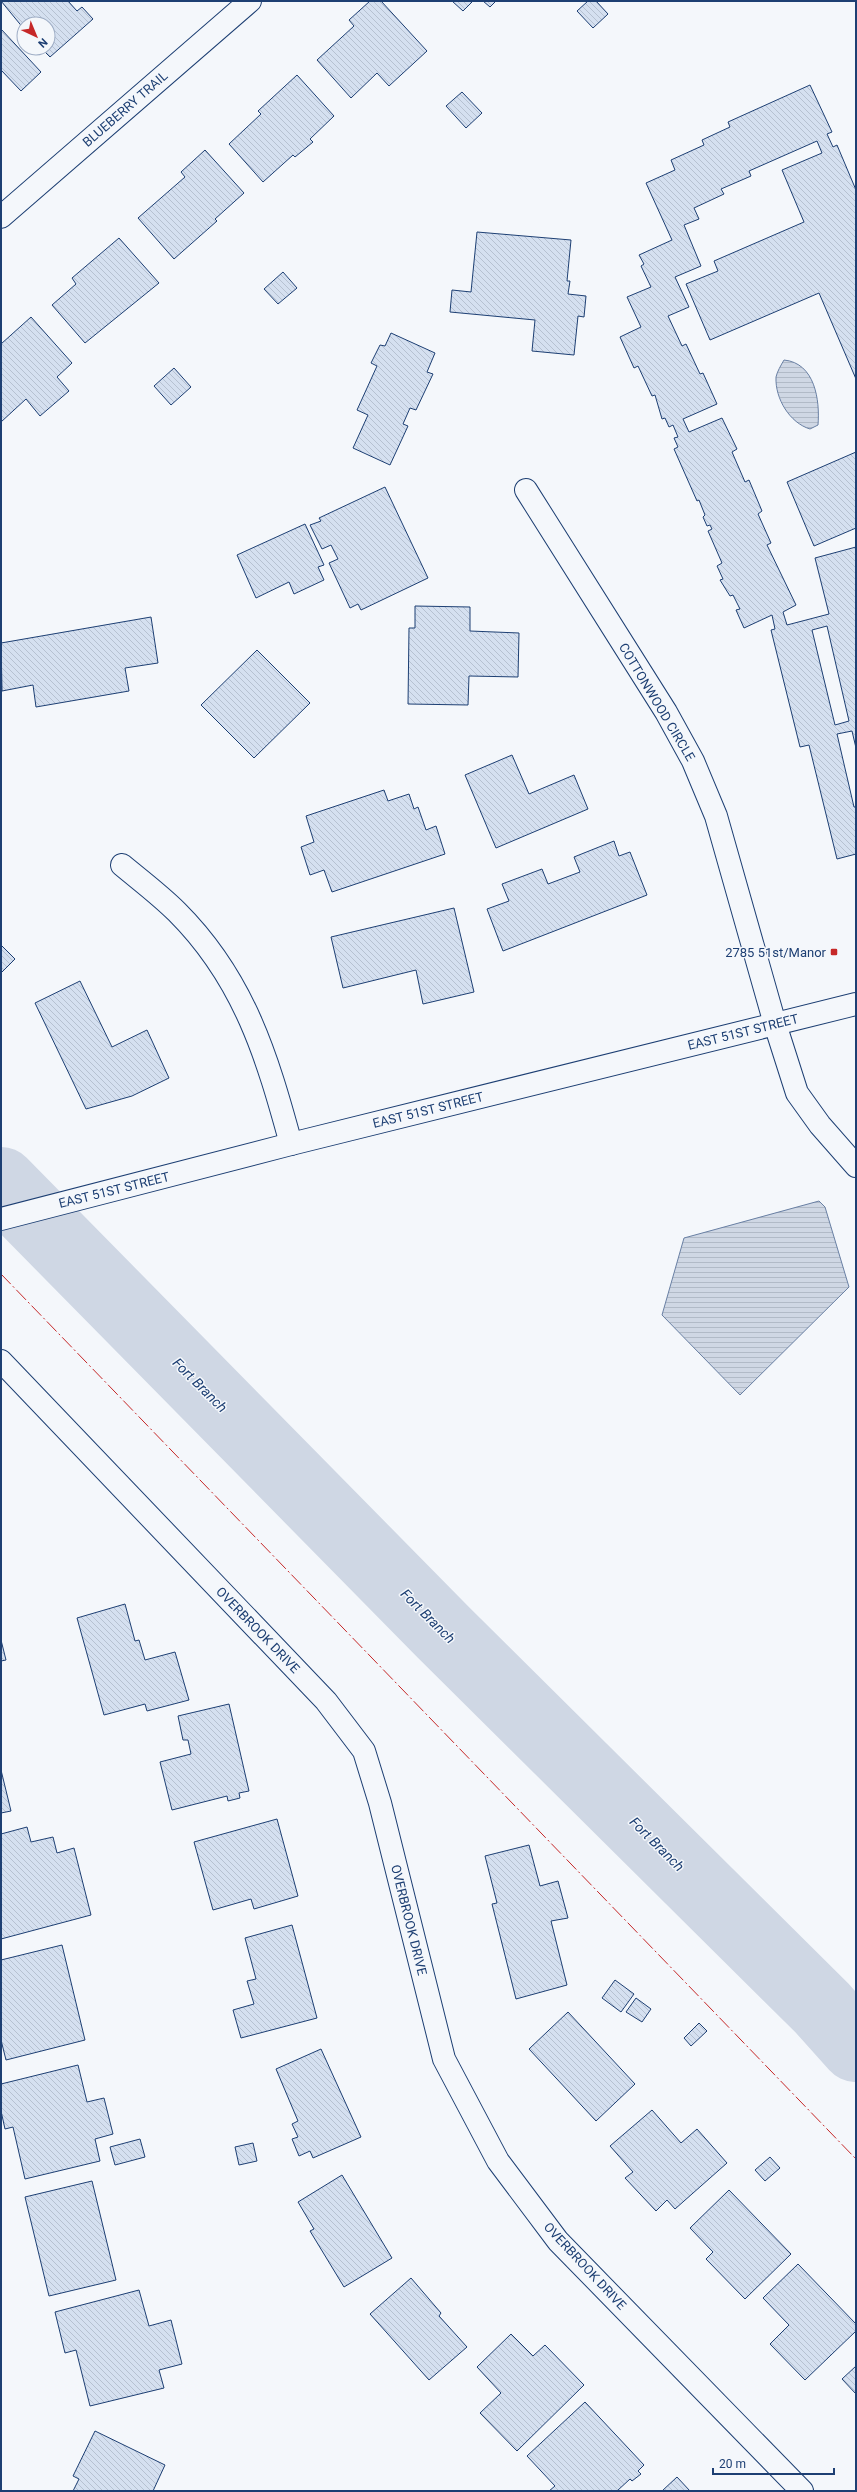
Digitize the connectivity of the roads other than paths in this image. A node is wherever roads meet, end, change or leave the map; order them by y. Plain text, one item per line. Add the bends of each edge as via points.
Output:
1 (250, 1) edge
2 (1, 218) edge
3 (526, 490) dead end
4 (122, 865) dead end
5 (856, 1004) edge
6 (775, 1024) junction
7 (291, 1144) junction
8 (855, 1162) edge
9 (1, 1219) edge
10 (1, 1361) edge
11 (802, 2491) edge

1 - 2 street, BLUEBERRY TRAIL
3 - 6 street, COTTONWOOD CIRCLE via 666,712 693,761 716,816
4 - 7 street via 177,912 218,961 246,1007 269,1065
5 - 6 street, EAST 51ST STREET
6 - 7 street, EAST 51ST STREET
6 - 8 street, COTTONWOOD CIRCLE via 797,1093 820,1125
7 - 9 street, EAST 51ST STREET
10 - 11 street, OVERBROOK DRIVE via 326,1701 364,1751 380,1803 444,2059 498,2161 558,2241

